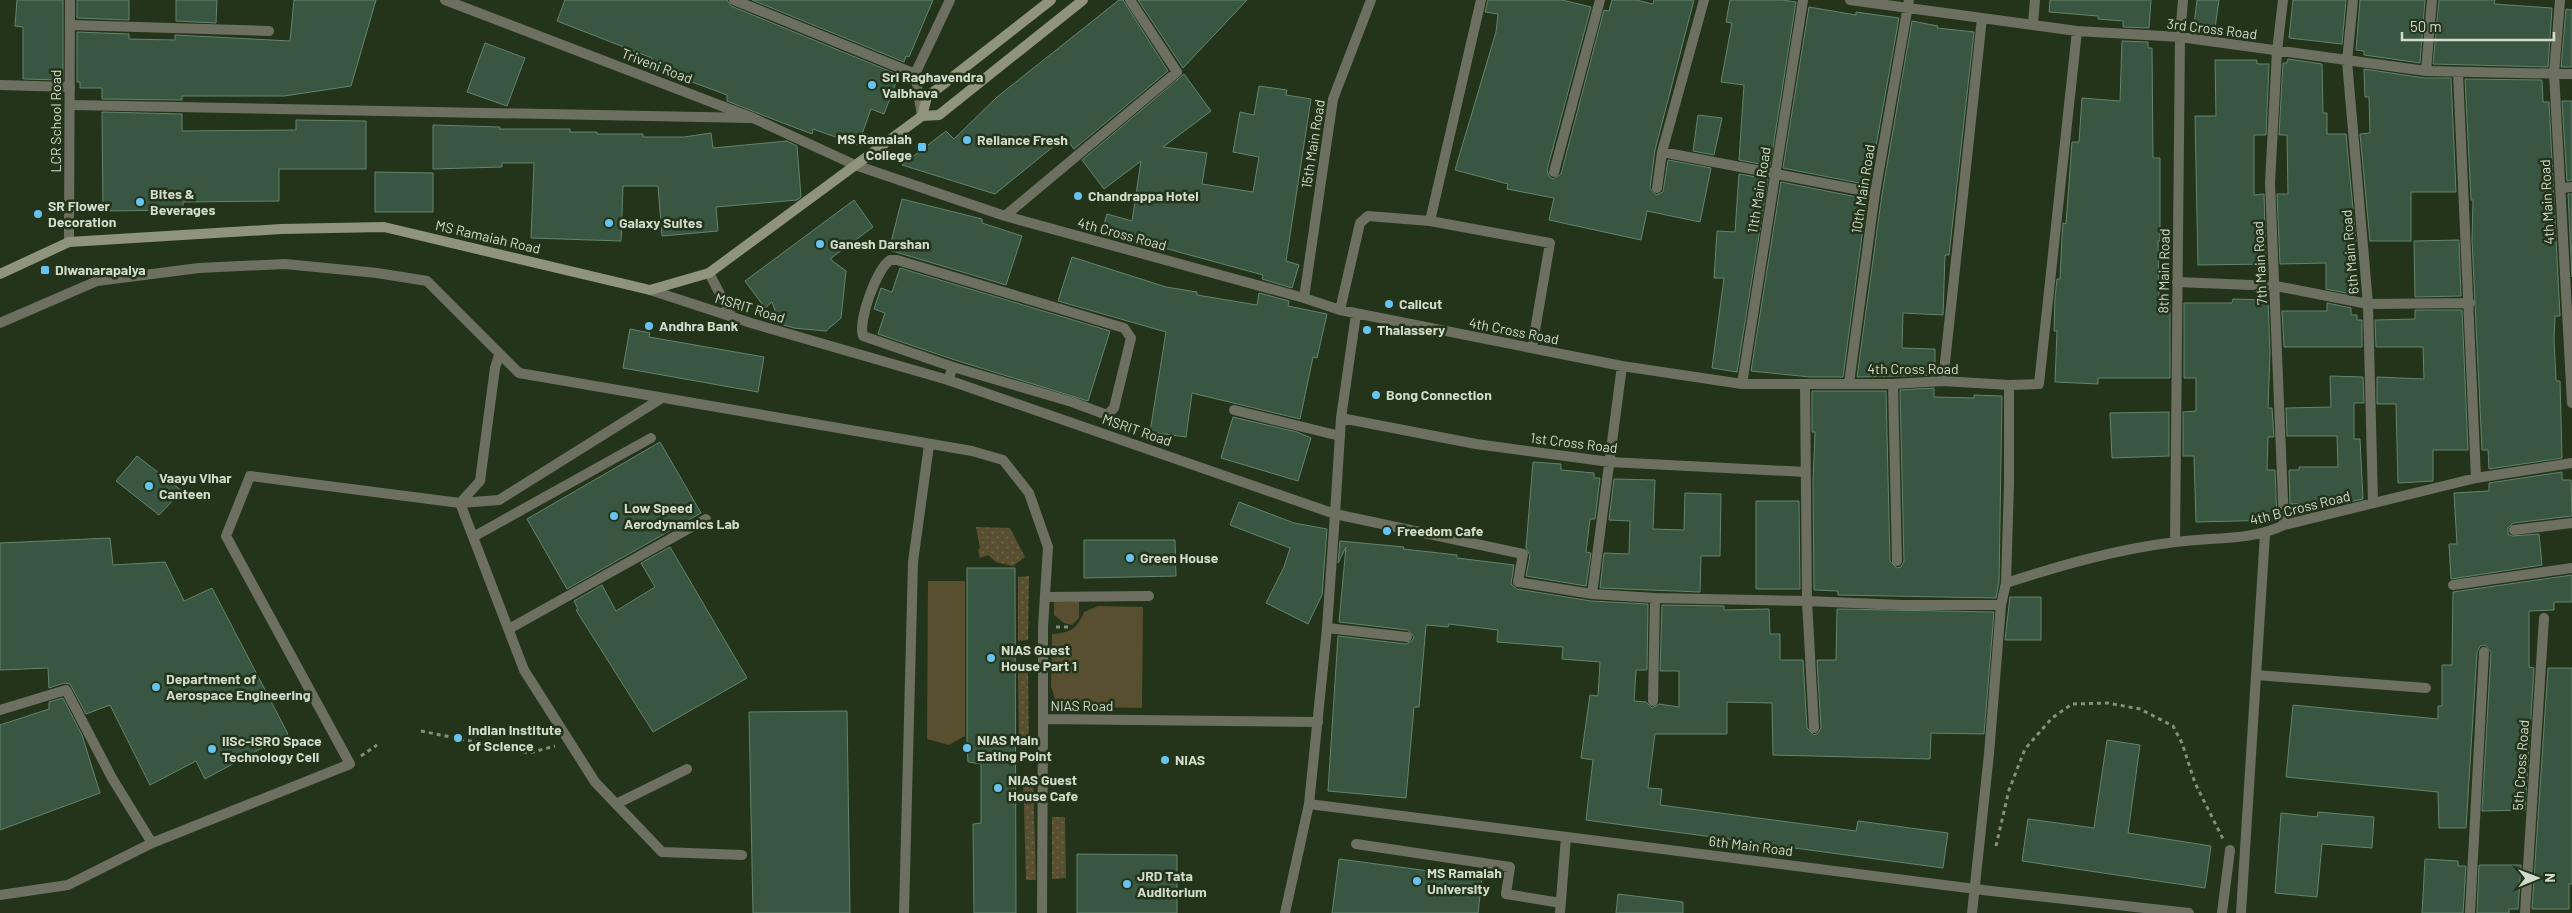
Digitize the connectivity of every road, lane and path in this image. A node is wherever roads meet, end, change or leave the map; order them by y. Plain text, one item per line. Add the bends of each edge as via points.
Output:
1 (70, 0) edge
2 (446, 0) edge
3 (734, 0) edge
4 (950, 0) edge
5 (1051, 0) edge
6 (1083, 0) edge
7 (1130, 0) edge
8 (1372, 0) edge
9 (1481, 0) edge
10 (1600, 0) edge
11 (1704, 0) edge
12 (1803, 0) edge
13 (1850, 0) edge
14 (2035, 0) edge
15 (2184, 0) edge
16 (2282, 0) edge
17 (2353, 0) edge
18 (2432, 0) edge
19 (2560, 0) edge
20 (1908, 4) edge
21 (1982, 18) junction
22 (2033, 23) junction
23 (70, 25) junction
24 (269, 31) dead end
25 (2077, 31) junction
26 (2180, 37) junction
27 (2277, 51) junction
28 (2347, 61) junction
29 (2426, 71) junction
30 (2458, 73) junction
31 (2554, 73) junction
32 (915, 74) junction
33 (2572, 74) edge
34 (0, 85) edge
35 (70, 87) junction
36 (70, 105) junction
37 (922, 116) junction
38 (753, 118) junction
39 (1662, 152) junction
40 (856, 165) junction
41 (1554, 172) dead end
42 (1776, 174) junction
43 (1657, 188) dead end
44 (2560, 188) junction
45 (2572, 188) edge
46 (1875, 193) junction
47 (1005, 216) junction
48 (1430, 221) junction
49 (69, 242) junction
50 (709, 272) junction
51 (0, 274) edge
52 (2568, 276) edge
53 (2178, 282) junction
54 (2276, 286) junction
55 (650, 290) junction
56 (1304, 298) junction
57 (2470, 303) junction
58 (2368, 304) junction
59 (1340, 310) junction
60 (1356, 314) junction
61 (732, 317) junction
62 (0, 323) edge
63 (1532, 348) junction
64 (499, 355) junction
65 (1622, 366) junction
66 (953, 367) junction
67 (2571, 370) edge
68 (948, 380) junction
69 (1943, 381) junction
70 (1849, 382) junction
71 (1742, 384) junction
72 (1805, 384) junction
73 (1893, 384) junction
74 (2009, 385) junction
75 (662, 398) junction
76 (2572, 403) edge
77 (1234, 410) dead end
78 (1341, 418) junction
79 (1340, 436) junction
80 (651, 438) dead end
81 (929, 445) junction
82 (1610, 462) junction
83 (2572, 463) edge
84 (1806, 472) junction
85 (2476, 478) junction
86 (460, 503) junction
87 (2373, 503) junction
88 (1335, 514) junction
89 (706, 519) dead end
90 (2572, 522) edge
91 (2284, 525) junction
92 (2514, 530) dead end
93 (2265, 534) junction
94 (473, 537) junction
95 (2175, 542) junction
96 (1897, 561) dead end
97 (2572, 568) edge
98 (2006, 583) junction
99 (2452, 585) dead end
100 (1592, 594) junction
101 (1149, 596) dead end
102 (1045, 597) junction
103 (1655, 598) junction
104 (1807, 601) junction
105 (2001, 605) junction
106 (2544, 618) dead end
107 (1327, 628) junction
108 (509, 629) junction
109 (1406, 636) dead end
110 (2484, 652) dead end
111 (2256, 675) junction
112 (2426, 688) dead end
113 (1653, 701) dead end
114 (0, 710) edge
115 (1043, 719) junction
116 (1318, 722) junction
117 (1814, 728) dead end
118 (420, 731) dead end
119 (570, 742) junction
120 (687, 769) dead end
121 (616, 804) junction
122 (1309, 804) junction
123 (1566, 837) junction
124 (152, 843) junction
125 (1356, 844) dead end
126 (1995, 850) dead end
127 (2230, 850) joint
128 (742, 855) dead end
129 (1975, 888) junction
130 (0, 894) edge
131 (1561, 908) edge
132 (904, 913) edge
133 (1042, 913) edge
134 (1285, 913) edge
135 (1972, 913) edge
136 (2189, 913) edge
137 (2222, 913) edge
138 (2241, 913) edge
139 (2470, 913) edge
140 (2525, 913) edge

1 - 23 street, LCR School Road
2 - 38 street, Triveni Road
3 - 32 street
4 - 32 street
5 - 37 main road via 927,97
6 - 37 main road via 939,115
7 - 47 street via 1177,72
8 - 56 street, 15th Main Road via 1333,99
9 - 48 street
10 - 41 street
11 - 39 street
12 - 42 street, 11th Main Road
13 - 20 street, 3rd Cross Road
14 - 22 street
15 - 26 street, 8th Main Road
16 - 27 street, 7th Main Road
17 - 28 street, 6th Main Road
18 - 29 street
19 - 31 street, 4th Main Road
20 - 21 street, 3rd Cross Road
20 - 46 street, 10th Main Road
21 - 22 street, 3rd Cross Road
21 - 69 street
22 - 25 street, 3rd Cross Road
23 - 24 street
23 - 35 street, LCR School Road
25 - 26 street, 3rd Cross Road
25 - 74 street, 4th Cross Road via 2039,384
26 - 27 street, 3rd Cross Road
26 - 53 street, 8th Main Road
27 - 28 street, 3rd Cross Road
27 - 54 street, 7th Main Road via 2270,183
28 - 29 street, 3rd Cross Road
28 - 58 street, 6th Main Road
29 - 30 street, 3rd Cross Road
30 - 31 street, 3rd Cross Road
30 - 57 street
31 - 33 street, 3rd Cross Road
31 - 44 street, 4th Main Road
32 - 37 street
34 - 35 street
35 - 36 street, LCR School Road
36 - 38 street
36 - 49 street, LCR School Road
37 - 40 main road
38 - 40 street, Triveni Road
39 - 42 street
39 - 43 street
40 - 47 street, 4th Cross Road
40 - 50 main road
42 - 46 street
42 - 71 street, 11th Main Road
44 - 45 street
44 - 52 street, 4th Main Road
46 - 70 street, 10th Main Road
47 - 56 street, 4th Cross Road
48 - 59 street via 1368,216 1360,223
48 - 63 street via 1550,243
49 - 51 main road, MS Ramaiah Road
49 - 55 main road, MS Ramaiah Road via 281,229 384,227
50 - 55 main road
50 - 61 street
52 - 67 street, 4th Main Road
53 - 54 street
53 - 95 street, 8th Main Road
54 - 58 street
54 - 91 street, 7th Main Road
55 - 61 street, MSRIT Road
56 - 59 street, 4th Cross Road
57 - 58 street
57 - 85 street
58 - 87 street, 6th Main Road
59 - 60 street, 4th Cross Road
60 - 63 street, 4th Cross Road
60 - 78 street
61 - 68 street, MSRIT Road
62 - 64 street, NIAS Road via 97,281 200,268 285,264 427,281
63 - 65 street, 4th Cross Road
64 - 75 street, NIAS Road via 519,373
64 - 86 street via 480,481
65 - 71 street, 4th Cross Road
65 - 82 street
66 - 66 street via 863,336 862,318 880,272 890,260 1124,328 1131,338 1114,408 1107,415
66 - 68 street
67 - 76 street, 4th Main Road
68 - 88 street, MSRIT Road
69 - 73 street, 4th Cross Road
69 - 74 street, 4th Cross Road
70 - 72 street, 4th Cross Road
70 - 73 street, 4th Cross Road
71 - 72 street, 4th Cross Road
72 - 84 street
73 - 96 street
74 - 98 street
75 - 81 street, NIAS Road
75 - 86 street via 499,500
77 - 79 street
78 - 79 street
78 - 82 street, 1st Cross Road via 1450,440
79 - 88 street
80 - 94 street
81 - 102 street, NIAS Road via 972,451 1003,460 1029,493 1048,547
81 - 132 street via 913,562
82 - 84 street, 1st Cross Road
82 - 100 street
83 - 85 street, 4th B Cross Road
84 - 104 street
85 - 87 street, 4th B Cross Road
86 - 94 street
86 - 124 street via 250,476 226,536 350,764
87 - 91 street, 4th B Cross Road
88 - 100 street, MSRIT Road via 1523,554 1518,582
88 - 107 street
89 - 108 street
90 - 92 street
91 - 93 street, 4th B Cross Road
93 - 95 street, 4th B Cross Road
93 - 111 street
94 - 108 street
95 - 98 street, 4th B Cross Road via 2088,557
97 - 99 street
98 - 105 street
100 - 103 street
101 - 102 street
102 - 115 street, NIAS Road
103 - 104 street
103 - 113 street
104 - 105 street
104 - 117 street
105 - 129 street
106 - 140 street, 5th Cross Road
107 - 109 street
107 - 116 street
108 - 119 street via 524,670
110 - 139 street
111 - 112 street
111 - 138 street
114 - 124 street via 66,690 112,778
115 - 116 street, NIAS Road
115 - 133 street
116 - 122 street
118 - 119 path via 529,753
119 - 121 street via 596,782
120 - 121 street
121 - 128 street via 662,852
122 - 123 street, 6th Main Road
122 - 134 street
123 - 129 street, 6th Main Road
123 - 131 street
124 - 130 street via 68,885
125 - 131 street via 1510,867 1506,894
126 - 127 path via 2008,790 2025,749 2052,718 2072,704 2108,703 2140,709 2173,726 2195,784
127 - 137 street
129 - 135 street
129 - 136 street, 6th Main Road

